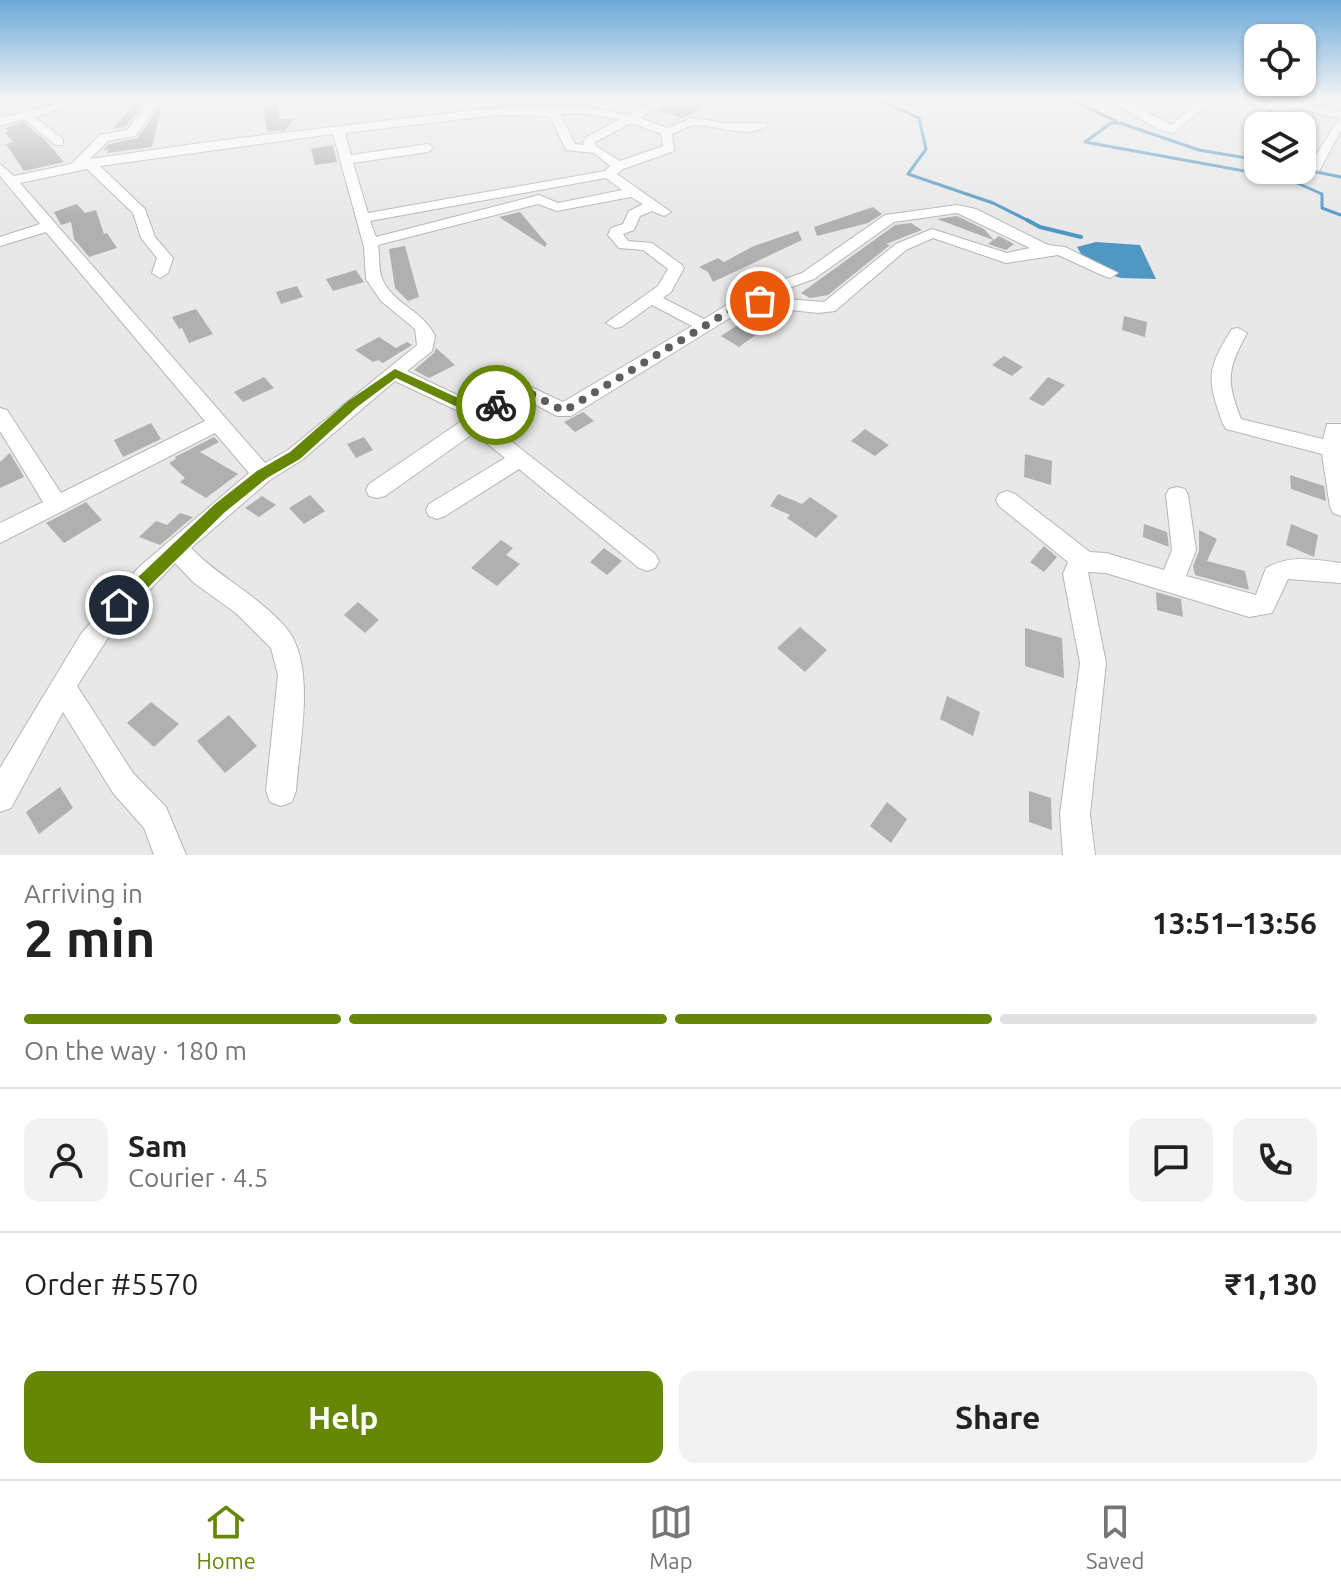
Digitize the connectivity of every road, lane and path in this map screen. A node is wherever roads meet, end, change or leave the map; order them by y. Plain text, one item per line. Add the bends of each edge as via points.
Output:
1 (55, 139) edge
2 (103, 139) edge
3 (271, 139) edge
4 (340, 139) edge
5 (566, 139) edge
6 (593, 139) edge
7 (654, 139) edge
8 (668, 139) edge
9 (1330, 139) edge
10 (59, 142) dead end
11 (428, 148) dead end
12 (590, 150) junction
13 (607, 157) junction
14 (346, 160) junction
15 (83, 164) junction
16 (1316, 164) edge
17 (613, 170) junction
18 (5, 174) edge
19 (634, 192) junction
20 (539, 199) junction
21 (362, 218) junction
22 (49, 226) junction
23 (0, 242) edge
24 (370, 243) junction
25 (1045, 250) junction
26 (160, 273) dead end
27 (1110, 273) dead end
28 (651, 298) junction
29 (760, 301) junction
30 (615, 323) dead end
31 (705, 326) junction
32 (1238, 333) dead end
33 (395, 373) junction
34 (0, 415) edge
35 (478, 419) junction
36 (218, 423) junction
37 (519, 459) junction
38 (262, 474) junction
39 (377, 490) dead end
40 (1177, 495) dead end
41 (1007, 500) dead end
42 (56, 504) junction
43 (1341, 507) edge
44 (437, 510) dead end
45 (0, 534) edge
46 (177, 549) junction
47 (647, 561) dead end
48 (1085, 562) junction
49 (1341, 573) edge
50 (1171, 583) junction
51 (63, 688) junction
52 (281, 791) dead end
53 (0, 797) edge
54 (170, 855) edge
55 (1079, 855) edge

1 - 10 street
2 - 15 street
3 - 15 street
4 - 14 street
5 - 12 street via 570,147
6 - 12 street
7 - 13 street
8 - 17 street via 670,148
9 - 16 street
11 - 14 street
12 - 13 street
13 - 17 street
14 - 21 street
15 - 18 street
15 - 26 street via 140,212 148,238 165,258
17 - 19 street
17 - 20 street
17 - 21 street
18 - 22 street
19 - 20 street via 557,207
19 - 28 street via 658,208 634,214 629,227 614,233 624,245 647,246 676,268 665,289
20 - 24 street
21 - 24 street
22 - 23 street
22 - 36 street
24 - 33 street via 374,279 383,295 423,326 428,339 426,347
25 - 27 street via 1060,250
25 - 29 street via 1006,258 932,233 901,247 829,307
25 - 29 street via 957,209 890,218 808,276
28 - 30 street
28 - 31 street
29 - 31 street via 741,304
31 - 35 street via 564,411 520,388
32 - 43 street via 1225,357 1219,387 1233,424 1333,439
33 - 35 street
33 - 38 street via 295,455
34 - 42 street
35 - 37 street
35 - 39 street
36 - 38 street
36 - 42 street
37 - 44 street
37 - 47 street
38 - 46 street
40 - 50 street via 1184,550
41 - 48 street
42 - 45 street
46 - 51 street via 119,605
46 - 52 street via 282,642 291,675
48 - 50 street via 1106,563
48 - 55 street via 1075,574 1093,663 1075,814
49 - 50 street via 1281,570 1263,605 1249,606
51 - 53 street
51 - 54 street via 123,783 155,818

